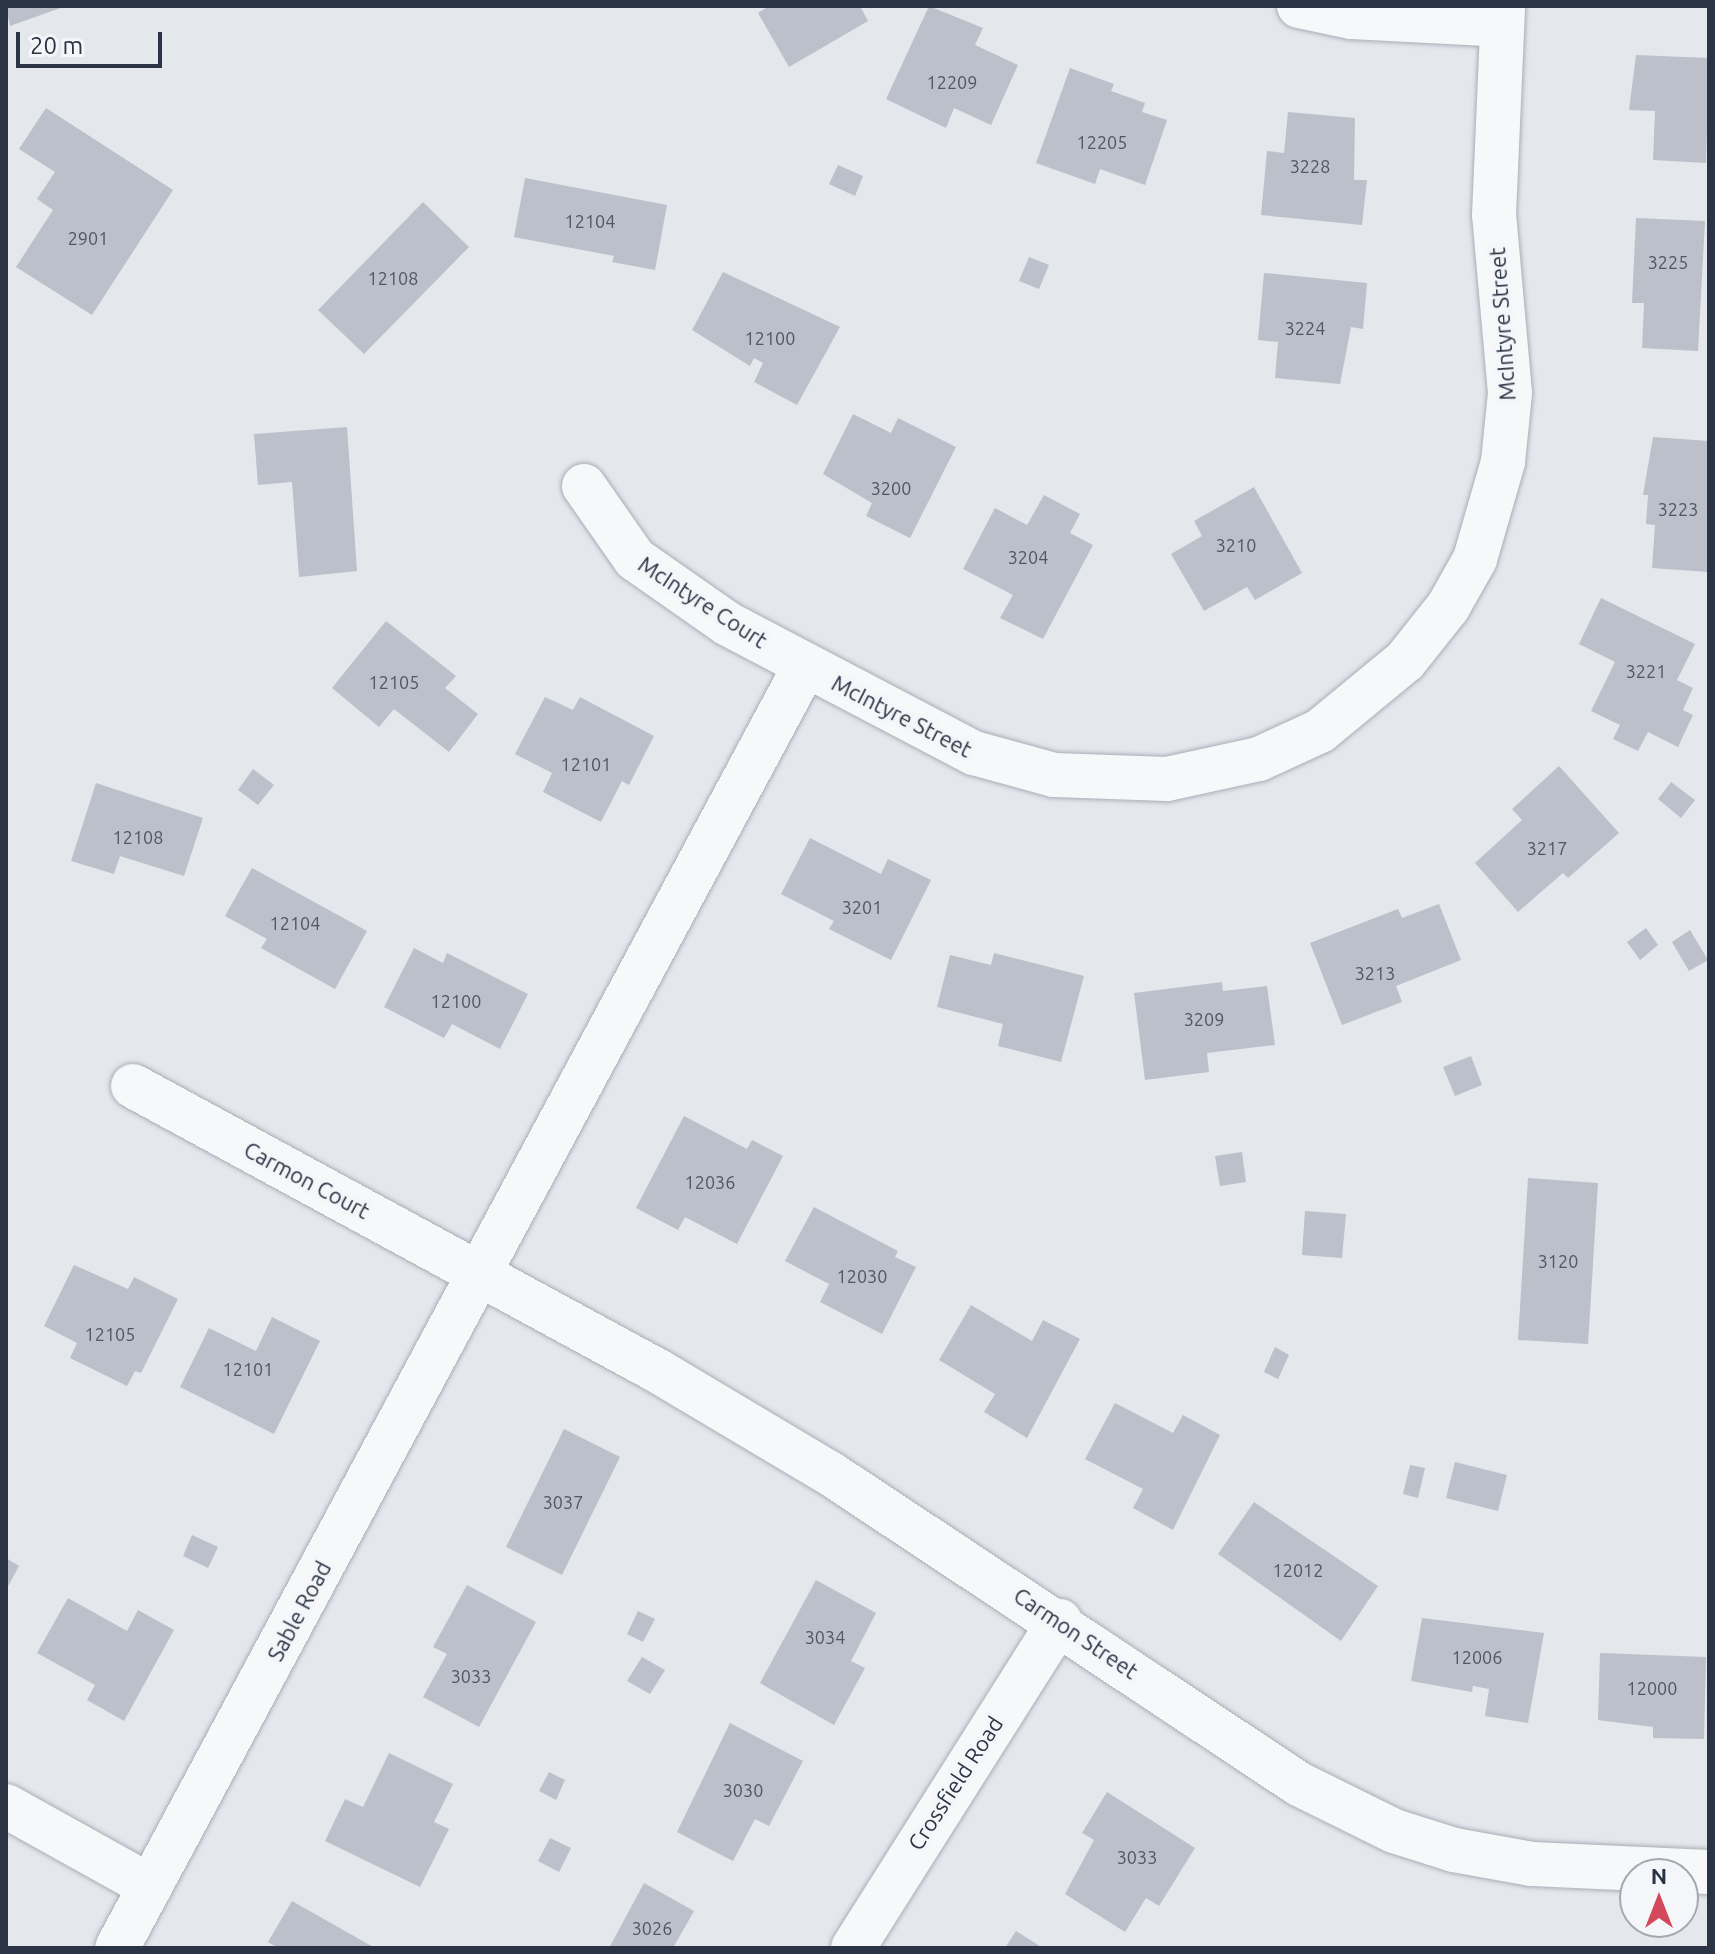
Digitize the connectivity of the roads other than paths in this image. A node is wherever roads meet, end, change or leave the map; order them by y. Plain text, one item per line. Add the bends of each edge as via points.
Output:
1 (1299, 6) edge
2 (1503, 15) edge
3 (584, 486) dead end
4 (805, 666) junction
5 (133, 1086) dead end
6 (481, 1274) junction
7 (1060, 1621) junction
8 (6, 1806) edge
9 (1709, 1872) edge
10 (150, 1886) junction
11 (117, 1948) edge
12 (853, 1948) edge

1 - 2 street via 1351,17
2 - 4 street, McIntyre Street via 1494,215 1510,393 1503,462 1475,559 1448,607 1405,661 1320,731 1259,759 1167,779 1114,781 1054,775 974,753
3 - 4 street, McIntyre Court via 635,559 728,624
4 - 6 street, McIntyre Street
5 - 6 street, Carmon Court
6 - 7 street, Carmon Street via 831,1474
6 - 10 street, Sable Road
7 - 9 street, Carmon Street via 1299,1784 1394,1831 1454,1850 1532,1864
7 - 12 street, Crossfield Road
8 - 10 street
10 - 11 street, Sable Road

